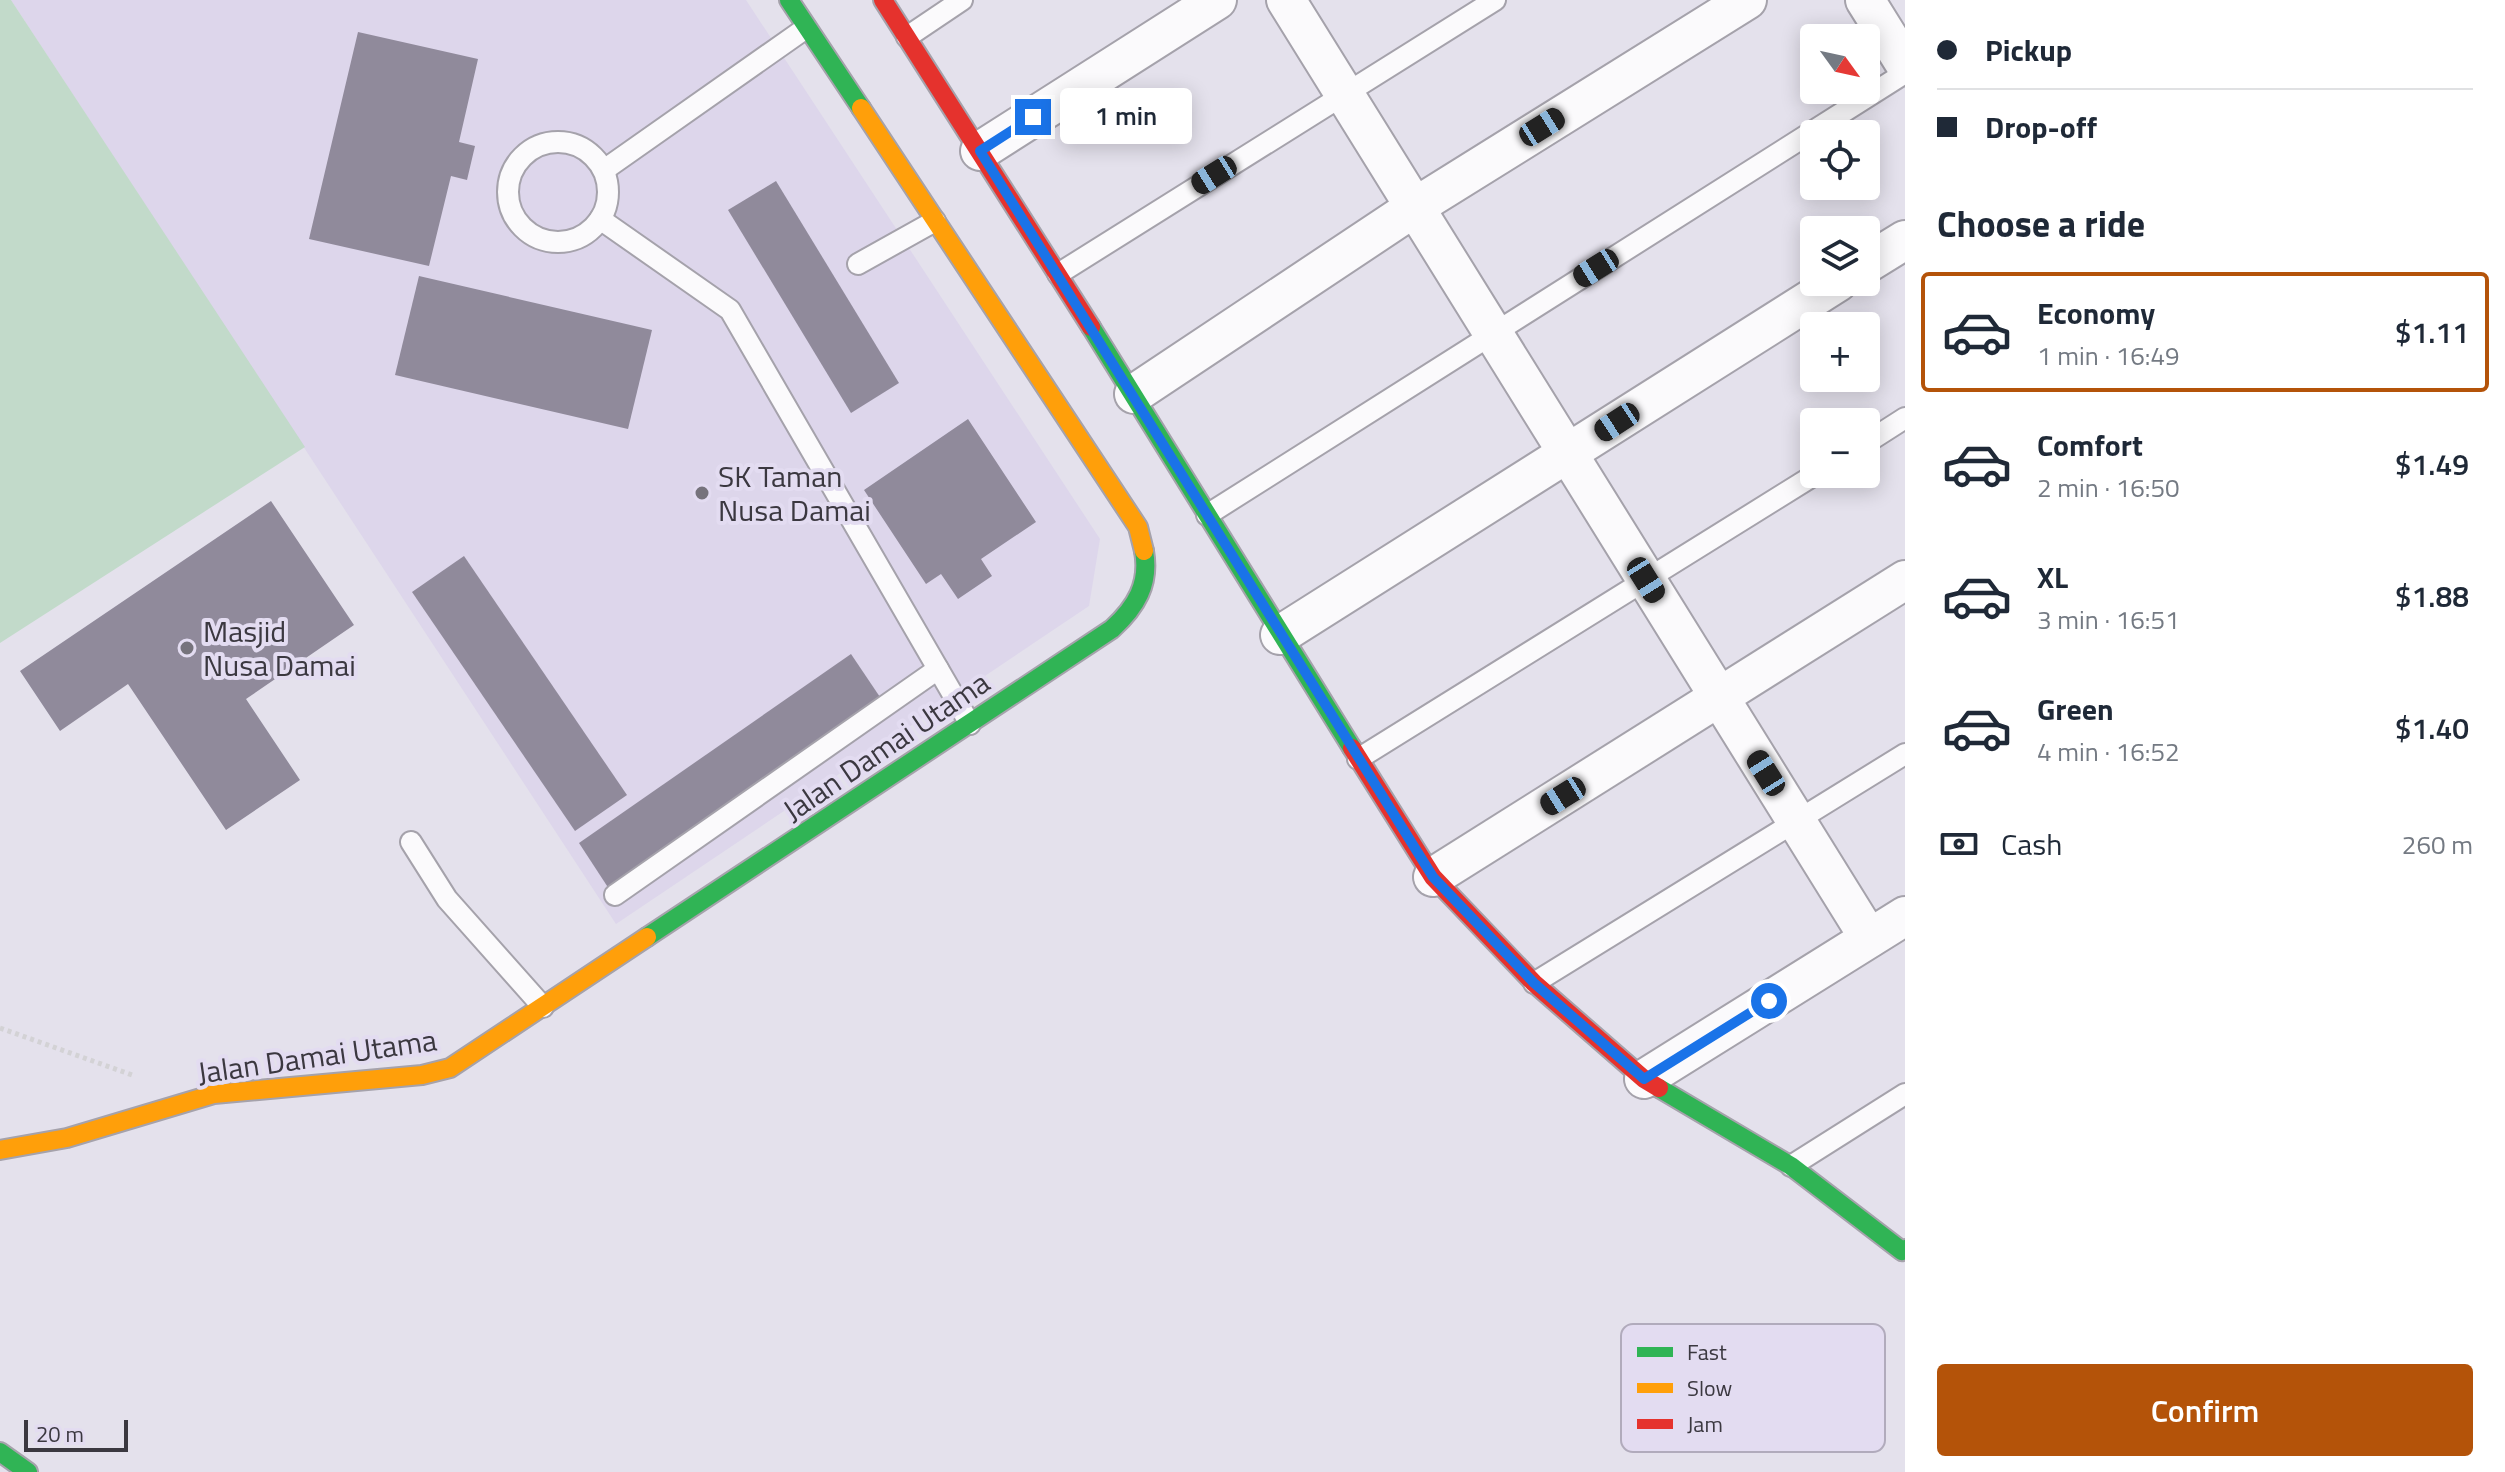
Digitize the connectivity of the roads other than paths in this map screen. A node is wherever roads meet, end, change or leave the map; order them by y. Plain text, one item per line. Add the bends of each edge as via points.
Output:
1 (789, 0) edge
2 (883, 0) edge
3 (962, 0) edge
4 (1217, 0) edge
5 (1286, 0) edge
6 (1495, 0) edge
7 (1747, 0) edge
8 (1865, 0) edge
9 (806, 28) junction
10 (907, 37) junction
11 (1905, 64) edge
12 (1905, 73) edge
13 (1344, 94) junction
14 (980, 151) junction
15 (604, 170) junction
16 (1415, 207) junction
17 (600, 219) junction
18 (935, 221) junction
19 (1905, 240) edge
20 (1880, 255) edge
21 (858, 264) dead end
22 (1058, 274) junction
23 (1816, 296) edge
24 (1493, 332) junction
25 (1134, 394) junction
26 (1905, 418) edge
27 (1880, 434) edge
28 (1568, 453) junction
29 (1800, 484) edge
30 (1207, 515) junction
31 (1646, 580) junction
32 (1905, 580) edge
33 (1280, 635) junction
34 (938, 669) junction
35 (1720, 699) junction
36 (970, 724) junction
37 (1905, 754) edge
38 (1358, 759) junction
39 (1797, 822) junction
40 (411, 842) dead end
41 (1433, 877) junction
42 (615, 895) dead end
43 (1905, 916) edge
44 (1869, 938) junction
45 (1534, 983) junction
46 (543, 1007) junction
47 (1644, 1079) junction
48 (1905, 1094) edge
49 (0, 1150) edge
50 (1791, 1166) junction
51 (1905, 1249) edge
52 (0, 1452) edge
53 (28, 1472) edge

1 - 9 street, Jalan Damai Utama
2 - 10 street
3 - 10 lane
4 - 14 street
5 - 13 street
6 - 13 lane
7 - 16 street
8 - 11 street
9 - 15 lane
9 - 18 street, Jalan Damai Utama
10 - 14 street
12 - 24 lane
13 - 16 street
13 - 22 lane
14 - 22 street
15 - 17 lane via 608,195
15 - 17 lane via 577,145 540,145 519,159 508,195 515,219 545,241 582,236
16 - 24 street
16 - 25 street
17 - 34 lane via 730,310
18 - 21 lane
18 - 36 street, Jalan Damai Utama via 1138,527 1146,549 1142,595 1129,614
19 - 20 street
22 - 25 street
23 - 28 street
24 - 28 street
24 - 30 lane
25 - 30 street
26 - 27 lane
28 - 31 street
28 - 33 street
29 - 31 lane
30 - 33 street
31 - 35 street
31 - 38 lane
32 - 35 street
33 - 38 street
34 - 36 lane
34 - 42 lane
35 - 39 street
35 - 41 street
36 - 46 street, Jalan Damai Utama
37 - 39 lane
38 - 41 street
39 - 44 street
39 - 45 lane
40 - 46 lane via 447,899
41 - 45 street
43 - 44 street
44 - 47 street
45 - 47 street
46 - 49 street, Jalan Damai Utama via 441,1072 214,1094 67,1138
47 - 50 street
48 - 50 lane
50 - 51 street
52 - 53 street

